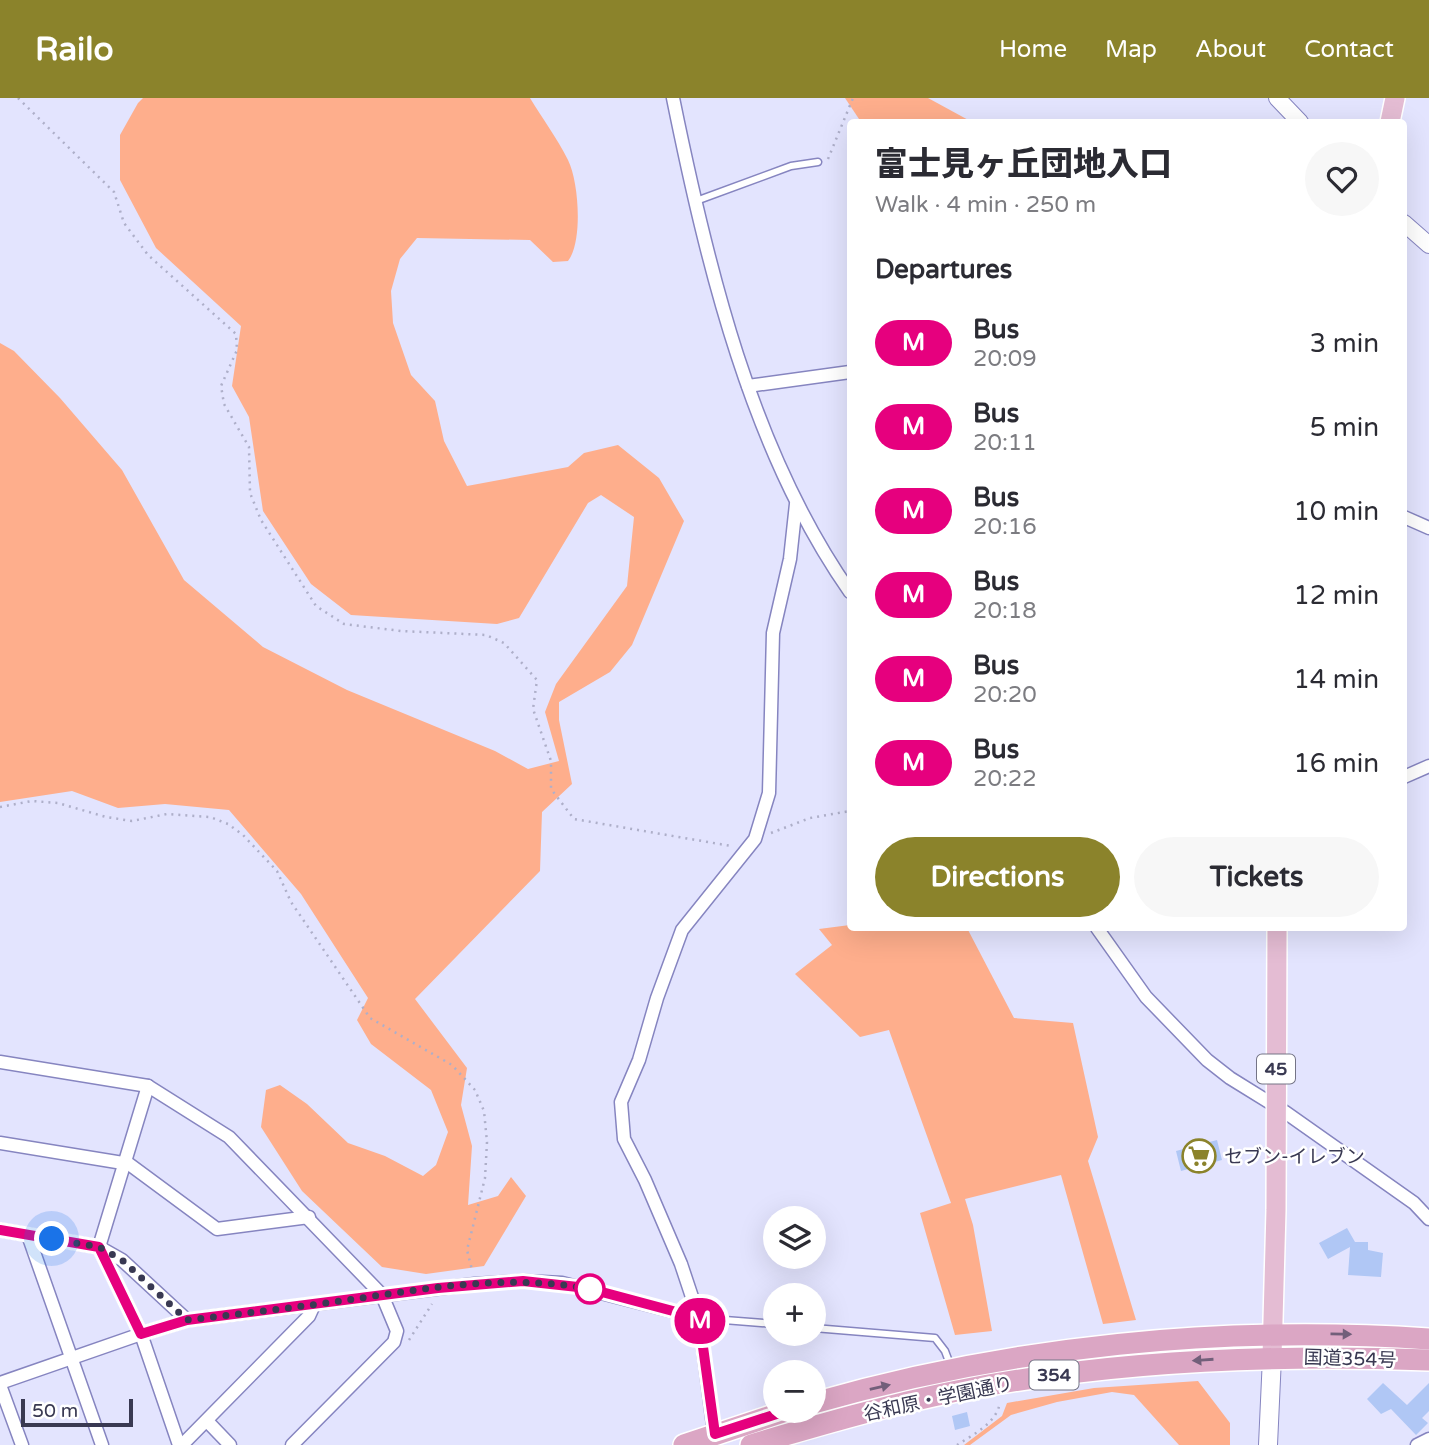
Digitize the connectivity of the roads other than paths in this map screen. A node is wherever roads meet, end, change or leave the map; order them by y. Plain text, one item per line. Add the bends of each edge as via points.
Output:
1 (673, 98) edge
2 (1277, 98) edge
3 (1395, 98) edge
4 (1297, 119) edge
5 (1391, 119) edge
6 (818, 162) road end
7 (694, 202) junction
8 (1407, 225) edge
9 (1428, 241) edge
10 (847, 372) edge
11 (748, 386) junction
12 (796, 504) junction
13 (1407, 518) edge
14 (1429, 528) edge
15 (847, 588) edge
16 (1429, 766) edge
17 (1407, 777) edge
18 (1099, 931) edge
19 (1277, 931) edge
20 (0, 1062) edge
21 (148, 1086) junction
22 (1276, 1107) junction
23 (0, 1143) edge
24 (123, 1163) junction
25 (309, 1217) junction
26 (1429, 1219) edge
27 (0, 1230) edge
28 (28, 1235) junction
29 (99, 1247) junction
30 (382, 1295) junction
31 (314, 1305) junction
32 (699, 1318) junction
33 (187, 1320) junction
34 (763, 1323) edge
35 (826, 1329) edge
36 (141, 1334) junction
37 (1273, 1334) junction
38 (1429, 1339) edge
39 (1272, 1357) junction
40 (71, 1358) junction
41 (1429, 1360) edge
42 (952, 1371) junction
43 (0, 1384) edge
44 (826, 1401) edge
45 (207, 1421) junction
46 (763, 1421) edge
47 (1429, 1439) edge
48 (715, 1440) edge
49 (22, 1445) edge
50 (102, 1445) edge
51 (181, 1445) edge
52 (230, 1445) edge
53 (292, 1445) edge
54 (684, 1445) edge
55 (751, 1445) edge
56 (1268, 1445) edge
57 (1417, 1445) edge

1 - 7 street
2 - 4 street
3 - 5 main road
6 - 7 lane via 790,166
7 - 11 street
8 - 9 street
10 - 11 street
11 - 12 street
12 - 15 street
12 - 32 street via 790,559 773,633 769,793 751,844 682,930 621,1102 624,1139 681,1264
13 - 14 street
16 - 17 street
18 - 22 street via 1146,997 1197,1050 1230,1079
19 - 22 main road, 45
20 - 21 street
21 - 24 street
21 - 25 street via 229,1137
22 - 26 street via 1414,1203
22 - 37 main road, 45
23 - 24 street
24 - 25 street via 217,1229
24 - 29 street
25 - 30 street
27 - 28 street
28 - 29 street
28 - 40 street
29 - 33 street via 122,1260
29 - 36 street
30 - 31 street
30 - 32 street via 475,1284 562,1283
30 - 53 street via 397,1331 394,1342
31 - 33 street
31 - 45 street via 309,1316
32 - 34 lane
32 - 48 street
33 - 36 street
35 - 42 lane via 935,1338 946,1351
36 - 40 street
36 - 51 street
37 -> 38 highway, 国道354号 / 354
37 - 39 main road, 45
37 - 42 highway, 谷和原・学園通り / 354 via 1100,1347
39 - 41 highway, 国道354号 / 354
39 -> 55 highway, 谷和原・学園通り / 354 via 1103,1368 1000,1383 893,1405
39 - 56 main road
40 - 43 street
40 - 50 street
44 -> 42 highway, 谷和原・学園通り / 354
43 - 49 street
45 - 51 street
45 - 52 street
46 - 48 highway
47 - 57 street
48 - 54 highway

